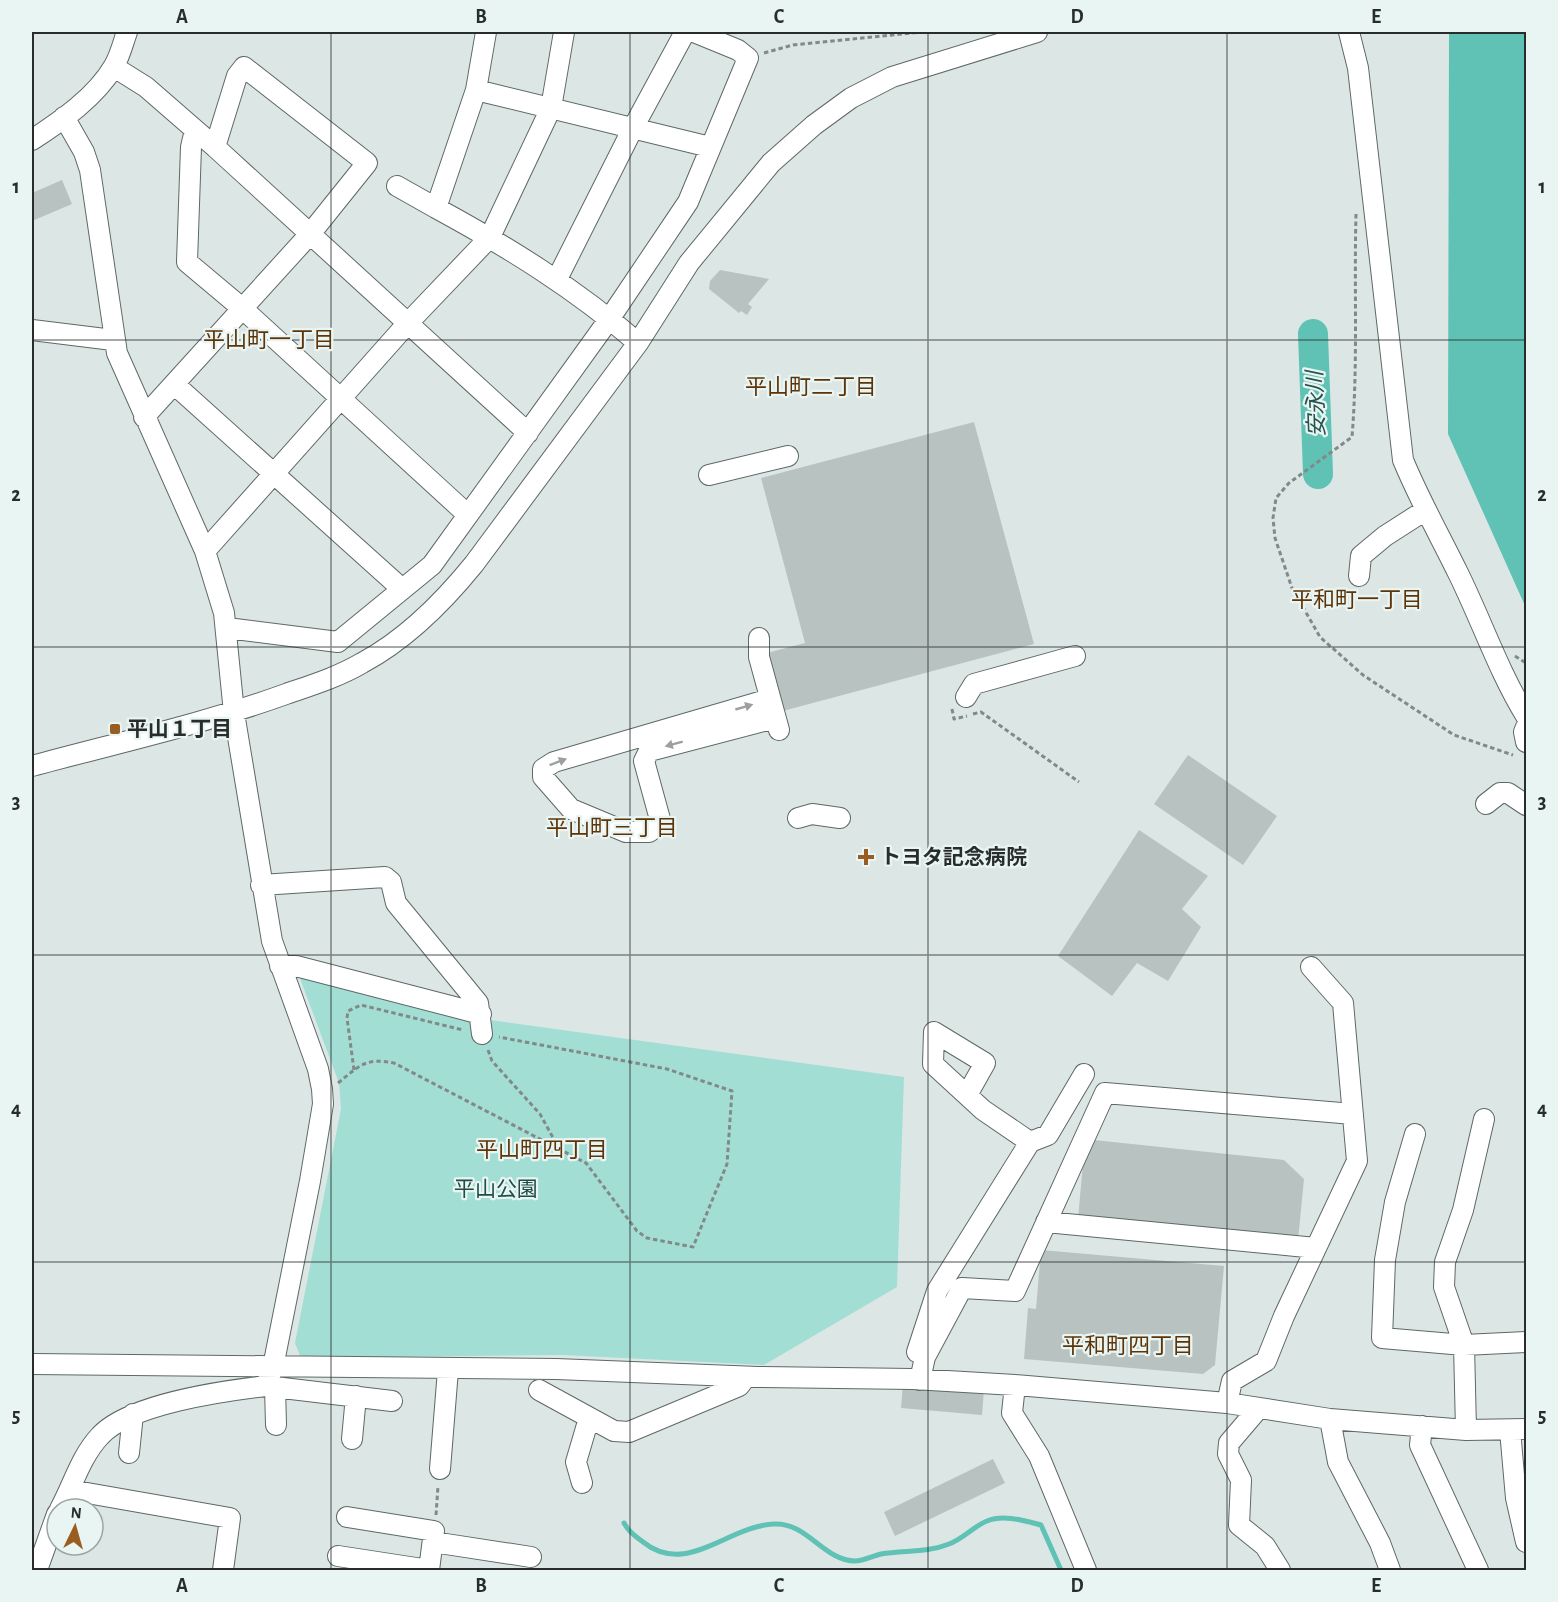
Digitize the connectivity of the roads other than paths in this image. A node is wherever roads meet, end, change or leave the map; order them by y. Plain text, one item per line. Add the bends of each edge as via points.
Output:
1 (127, 32) edge
2 (486, 32) edge
3 (564, 32) edge
4 (685, 32) edge
5 (693, 32) edge
6 (1037, 32) edge
7 (1349, 32) edge
8 (114, 67) junction
9 (476, 90) junction
10 (551, 108) junction
11 (64, 117) junction
12 (633, 128) junction
13 (195, 130) junction
14 (32, 140) edge
15 (215, 147) junction
16 (710, 147) junction
17 (397, 186) dead end
18 (436, 208) junction
19 (310, 234) junction
20 (490, 237) junction
21 (557, 279) junction
22 (243, 309) junction
23 (610, 318) junction
24 (407, 324) junction
25 (32, 330) edge
26 (113, 340) junction
27 (638, 343) junction
28 (174, 384) junction
29 (342, 399) junction
30 (144, 417) junction
31 (528, 433) junction
32 (788, 456) dead end
33 (274, 474) junction
34 (709, 475) dead end
35 (1424, 511) junction
36 (468, 515) junction
37 (204, 551) junction
38 (1359, 576) dead end
39 (401, 588) junction
40 (227, 627) junction
41 (759, 638) dead end
42 (1075, 656) dead end
43 (958, 699) road end
44 (234, 713) junction
45 (772, 716) junction
46 (1527, 716) edge
47 (1527, 727) edge
48 (1521, 749) edge
49 (32, 766) edge
50 (1486, 804) dead end
51 (1527, 805) edge
52 (798, 818) dead end
53 (840, 818) dead end
54 (261, 885) junction
55 (280, 966) junction
56 (1311, 967) dead end
57 (481, 1014) junction
58 (482, 1034) road end
59 (1084, 1074) dead end
60 (967, 1095) dead end
61 (1353, 1114) junction
62 (1484, 1119) dead end
63 (1415, 1134) dead end
64 (1030, 1142) junction
65 (1046, 1222) junction
66 (1316, 1248) junction
67 (1527, 1342) edge
68 (1464, 1345) junction
69 (32, 1364) edge
70 (273, 1367) junction
71 (321, 1368) junction
72 (448, 1370) junction
73 (746, 1377) junction
74 (916, 1379) junction
75 (1015, 1384) junction
76 (271, 1387) junction
77 (539, 1390) dead end
78 (317, 1392) junction
79 (356, 1396) junction
80 (392, 1401) dead end
81 (1227, 1403) junction
82 (1258, 1409) junction
83 (133, 1414) junction
84 (589, 1418) junction
85 (1330, 1419) junction
86 (276, 1425) dead end
87 (1422, 1426) junction
88 (1518, 1429) edge
89 (1466, 1430) junction
90 (352, 1439) dead end
91 (129, 1453) dead end
92 (440, 1469) road end
93 (582, 1483) dead end
94 (70, 1490) junction
95 (66, 1497) edge
96 (347, 1517) dead end
97 (433, 1537) junction
98 (45, 1541) edge
99 (1527, 1542) edge
100 (338, 1556) dead end
101 (531, 1557) dead end
102 (36, 1561) edge
103 (223, 1570) edge
104 (429, 1570) edge
105 (1086, 1570) edge
106 (1280, 1570) edge
107 (1390, 1570) edge
108 (1478, 1570) edge

1 - 8 street
2 - 9 street
3 - 10 street
4 - 12 street
5 - 16 street via 748,58
6 - 27 street via 892,77 851,98 814,125 771,163 689,263
7 - 35 street via 1358,68 1403,460
8 - 11 street
8 - 13 street via 146,87
9 - 10 street
9 - 18 street
10 - 12 street
10 - 20 street
11 - 14 street
11 - 26 street via 90,170
12 - 16 street
12 - 21 street
13 - 15 street
13 - 22 street via 187,261
15 - 19 street
15 - 19 street via 237,76 244,67 368,163
16 - 23 street via 688,202
17 - 18 street
18 - 20 street
19 - 22 street
19 - 24 street
20 - 21 street
20 - 24 street
21 - 23 street
22 - 28 street
22 - 29 street
23 - 27 street
23 - 31 street
24 - 29 street
24 - 31 street
25 - 26 street
26 - 30 street
27 - 44 street via 474,564 440,601 363,663
28 - 30 street
28 - 33 street
29 - 33 street
29 - 36 street
30 - 37 street
31 - 36 street
32 - 34 street
33 - 37 street
33 - 39 street
35 - 38 street via 1361,556
35 - 46 street
36 - 39 street via 432,565
37 - 40 street
39 - 40 street via 338,642
40 - 44 street
41 - 45 street via 759,657
42 - 43 street via 974,684
44 - 49 street
44 - 54 street
45 -> 45 street via 649,751 644,762 661,823 649,832 626,832 572,809 543,777 543,769 554,762
47 - 48 street
50 - 51 street via 1500,793 1508,793
52 - 53 street via 812,814
54 - 55 street
54 - 57 street via 386,877 396,903 478,1002
55 - 57 street via 296,966
55 - 70 street via 318,1069 323,1104
56 - 61 street via 1343,1003
57 - 58 street
59 - 64 street via 1048,1135
60 - 64 street
61 - 65 street via 1105,1093
61 - 66 street via 1357,1161
62 - 68 street via 1463,1210 1445,1262 1444,1287
63 - 68 street via 1395,1202 1387,1249 1382,1338
64 - 74 street via 937,1291 914,1363
65 - 66 street
65 - 74 street via 1015,1291 962,1288
66 - 81 street via 1266,1361 1232,1381
67 - 68 street
68 - 89 street
69 - 70 street
70 - 71 street
70 - 76 street
71 - 72 street
71 - 78 street
72 - 73 street via 556,1369
72 - 92 street
73 - 74 street
73 - 84 street via 739,1386 629,1432 614,1431
74 - 75 street
75 - 81 street
75 - 105 street via 1012,1413 1039,1456
76 - 78 street
76 - 83 street via 224,1391
76 - 86 street
77 - 84 street
78 - 79 street
79 - 80 street
79 - 90 street
81 - 82 street
82 - 85 street
82 - 106 street via 1229,1443 1228,1454 1241,1480 1239,1525 1265,1546
83 - 91 street
83 - 94 street via 101,1434 87,1452
84 - 93 street via 576,1462
85 - 87 street
85 - 107 street via 1338,1462
87 - 89 street
87 - 108 street via 1420,1445
88 - 89 street
88 - 99 street via 1516,1498
94 - 95 street
94 - 103 street via 230,1518
96 - 97 street
97 - 101 street
97 - 104 street
98 - 102 street
100 - 104 street

